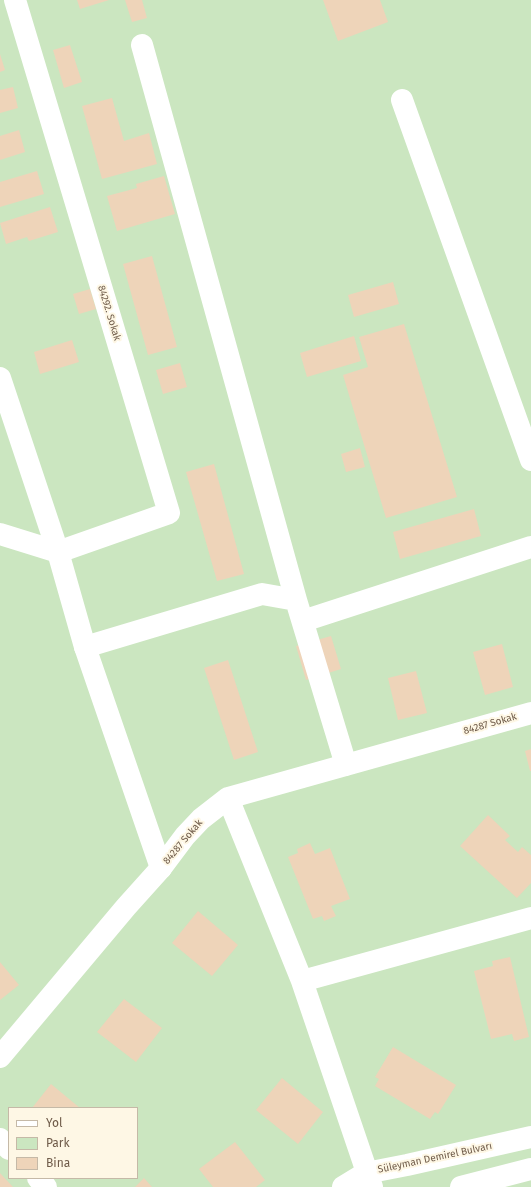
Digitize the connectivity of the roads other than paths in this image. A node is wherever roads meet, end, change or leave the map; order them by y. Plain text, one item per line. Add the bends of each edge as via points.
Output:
1 (15, 0) edge
2 (142, 45) dead end
3 (402, 100) dead end
4 (0, 378) edge
5 (531, 460) edge
6 (0, 534) edge
7 (531, 546) edge
8 (58, 552) junction
9 (296, 600) junction
10 (303, 621) junction
11 (85, 647) junction
12 (531, 713) edge
13 (346, 765) junction
14 (228, 798) junction
15 (161, 868) junction
16 (531, 918) edge
17 (302, 981) junction
18 (0, 1057) edge
19 (531, 1137) edge
20 (0, 1139) edge
21 (8, 1148) edge
22 (531, 1169) edge
23 (39, 1179) edge
24 (369, 1180) edge
25 (46, 1187) edge
26 (343, 1187) edge
27 (461, 1187) edge

1 - 8 street, 84292. Sokak via 169,512
2 - 9 street
3 - 5 street
4 - 8 street
6 - 8 street
7 - 10 street
8 - 11 street
9 - 10 street
9 - 11 street via 262,594
10 - 13 street
11 - 15 street
12 - 13 street, 84287 Sokak
13 - 14 street, 84287 Sokak
14 - 15 street, 84287 Sokak via 201,818
14 - 17 street
15 - 18 street, 84287 Sokak
16 - 17 street
17 - 24 street
19 - 24 street, Süleyman Demirel Bulvarı via 422,1162
20 - 21 street
22 - 27 street
23 - 25 street
24 - 26 street, Süleyman Demirel Bulvarı

